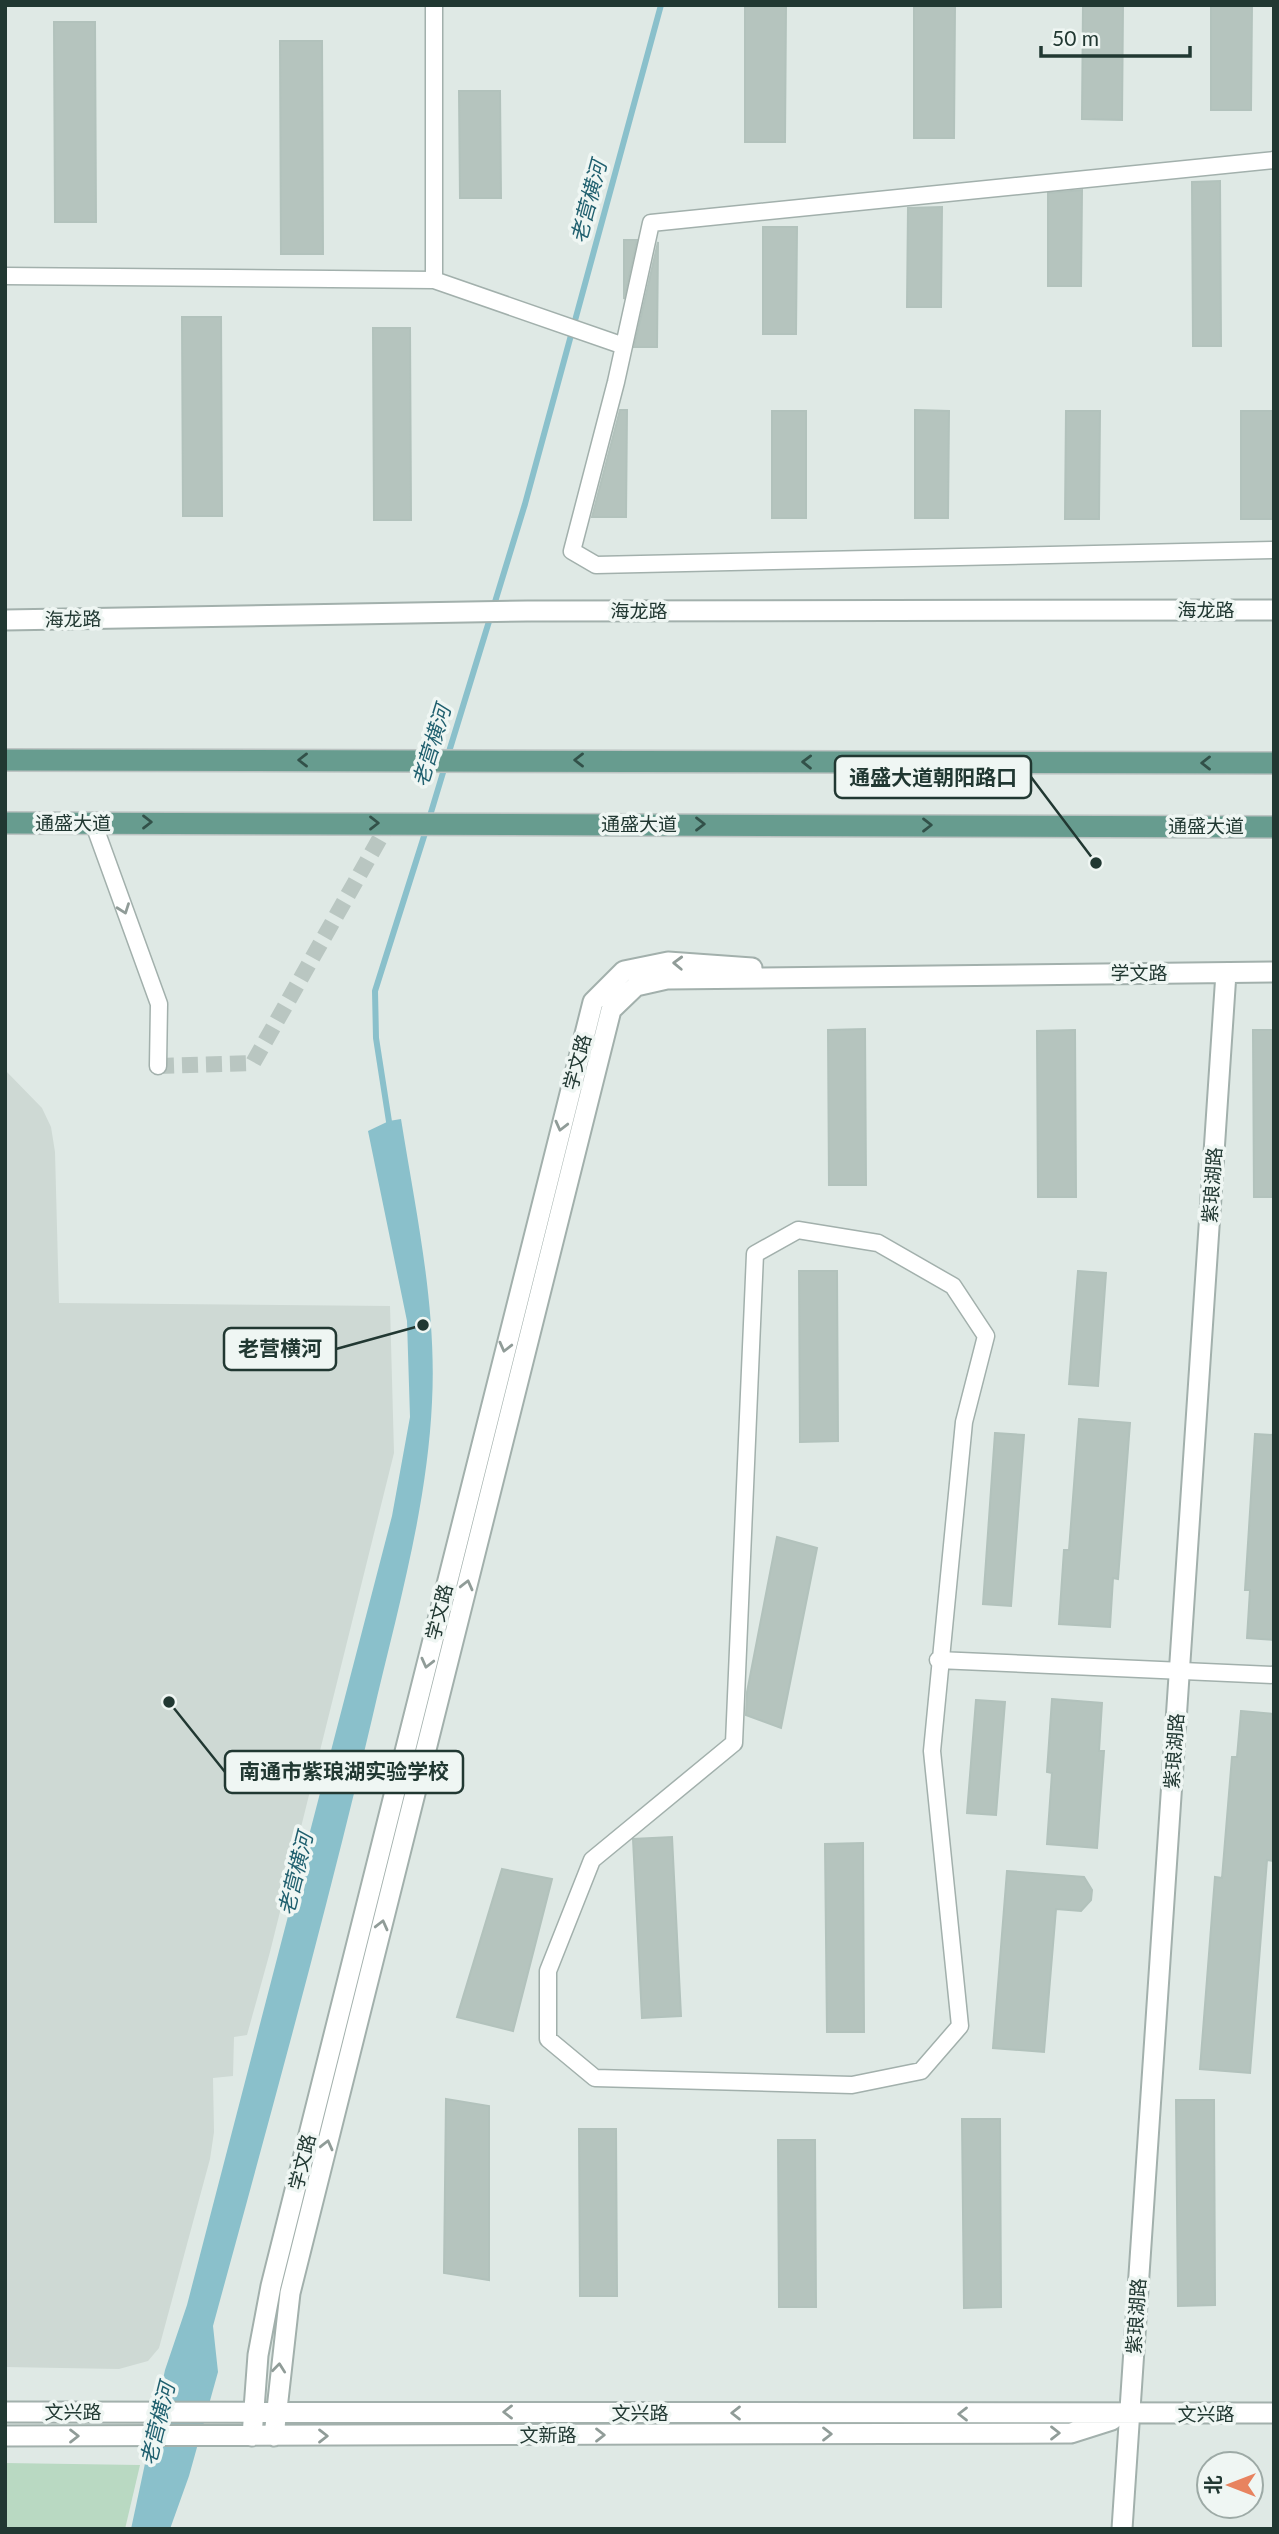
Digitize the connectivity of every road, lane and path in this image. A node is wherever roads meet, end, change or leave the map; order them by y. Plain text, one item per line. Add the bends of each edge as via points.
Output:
1 (434, 5) edge
2 (1274, 160) edge
3 (5, 276) edge
4 (434, 280) junction
5 (624, 346) junction
6 (1274, 550) edge
7 (1274, 610) edge
8 (5, 620) edge
9 (5, 760) edge
10 (1274, 763) edge
11 (93, 822) junction
12 (5, 823) edge
13 (1274, 827) edge
14 (1274, 972) edge
15 (1226, 973) junction
16 (794, 976) junction
17 (158, 1066) dead end
18 (938, 1660) junction
19 (1180, 1671) junction
20 (1274, 1675) edge
21 (5, 2412) edge
22 (253, 2412) junction
23 (274, 2412) junction
24 (1274, 2413) edge
25 (1130, 2414) junction
26 (5, 2436) edge
27 (252, 2436) junction
28 (274, 2436) junction
29 (1122, 2529) edge

1 - 4 street
2 - 5 street via 651,223
3 - 4 street
4 - 5 street
5 - 6 street via 572,551 597,565
7 - 8 street, 海龙路 via 527,611
10 -> 9 main road
11 - 12 main road, 通盛大道
11 -> 13 main road, 通盛大道
11 -> 17 street via 159,1004
14 - 15 street, 学文路
15 - 16 street, 学文路
15 - 19 street, 紫琅湖路
16 -> 22 street, 学文路 via 737,965 668,962 624,971 593,1002 271,2286
23 -> 16 street, 学文路 via 290,2293 611,1010 636,986 667,979
18 - 18 street via 964,1422 985,1336 953,1286 878,1243 798,1230 755,1254 734,1742 592,1860 548,1971 548,2039 595,2078 852,2085 921,2071 960,2026 932,1751
18 - 19 street
19 - 20 street
19 - 25 street, 紫琅湖路
21 - 22 street, 文兴路
22 - 23 street, 文兴路
22 - 27 street, 学文路
25 -> 23 street, 文兴路
23 - 28 street, 学文路
24 - 25 street, 文兴路
28 -> 25 street, 文新路 via 1071,2433
25 - 29 street, 紫琅湖路
26 -> 27 street, 文新路
27 - 28 street, 文新路

